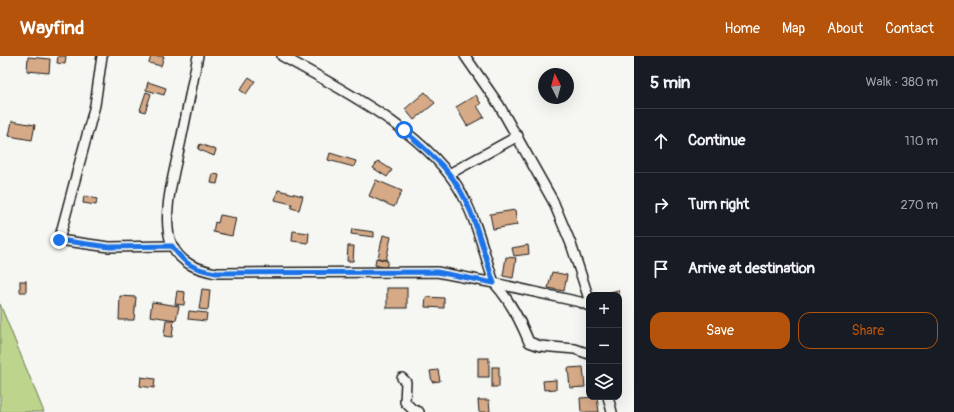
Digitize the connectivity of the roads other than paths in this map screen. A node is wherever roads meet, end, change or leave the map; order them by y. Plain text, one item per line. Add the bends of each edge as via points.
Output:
1 (102, 56) edge
2 (198, 56) edge
3 (282, 56) edge
4 (464, 56) edge
5 (518, 136) junction
6 (449, 174) junction
7 (172, 246) junction
8 (494, 283) junction
9 (587, 292) edge
10 (586, 305) edge
11 (586, 353) edge
12 (402, 378) dead end
13 (609, 400) edge
14 (419, 412) edge
15 (612, 412) edge

1 - 7 street via 95,106 59,240 109,247
2 - 7 street via 170,197 168,232
3 - 6 street via 369,106 404,130
4 - 5 street via 500,104
5 - 6 street
5 - 9 street via 553,201
6 - 8 street via 473,216
7 - 8 street via 180,258 189,265 216,273 437,272
8 - 10 street
8 - 11 street via 502,291 519,319 529,342
12 - 14 street via 406,382 405,402
13 - 15 street

